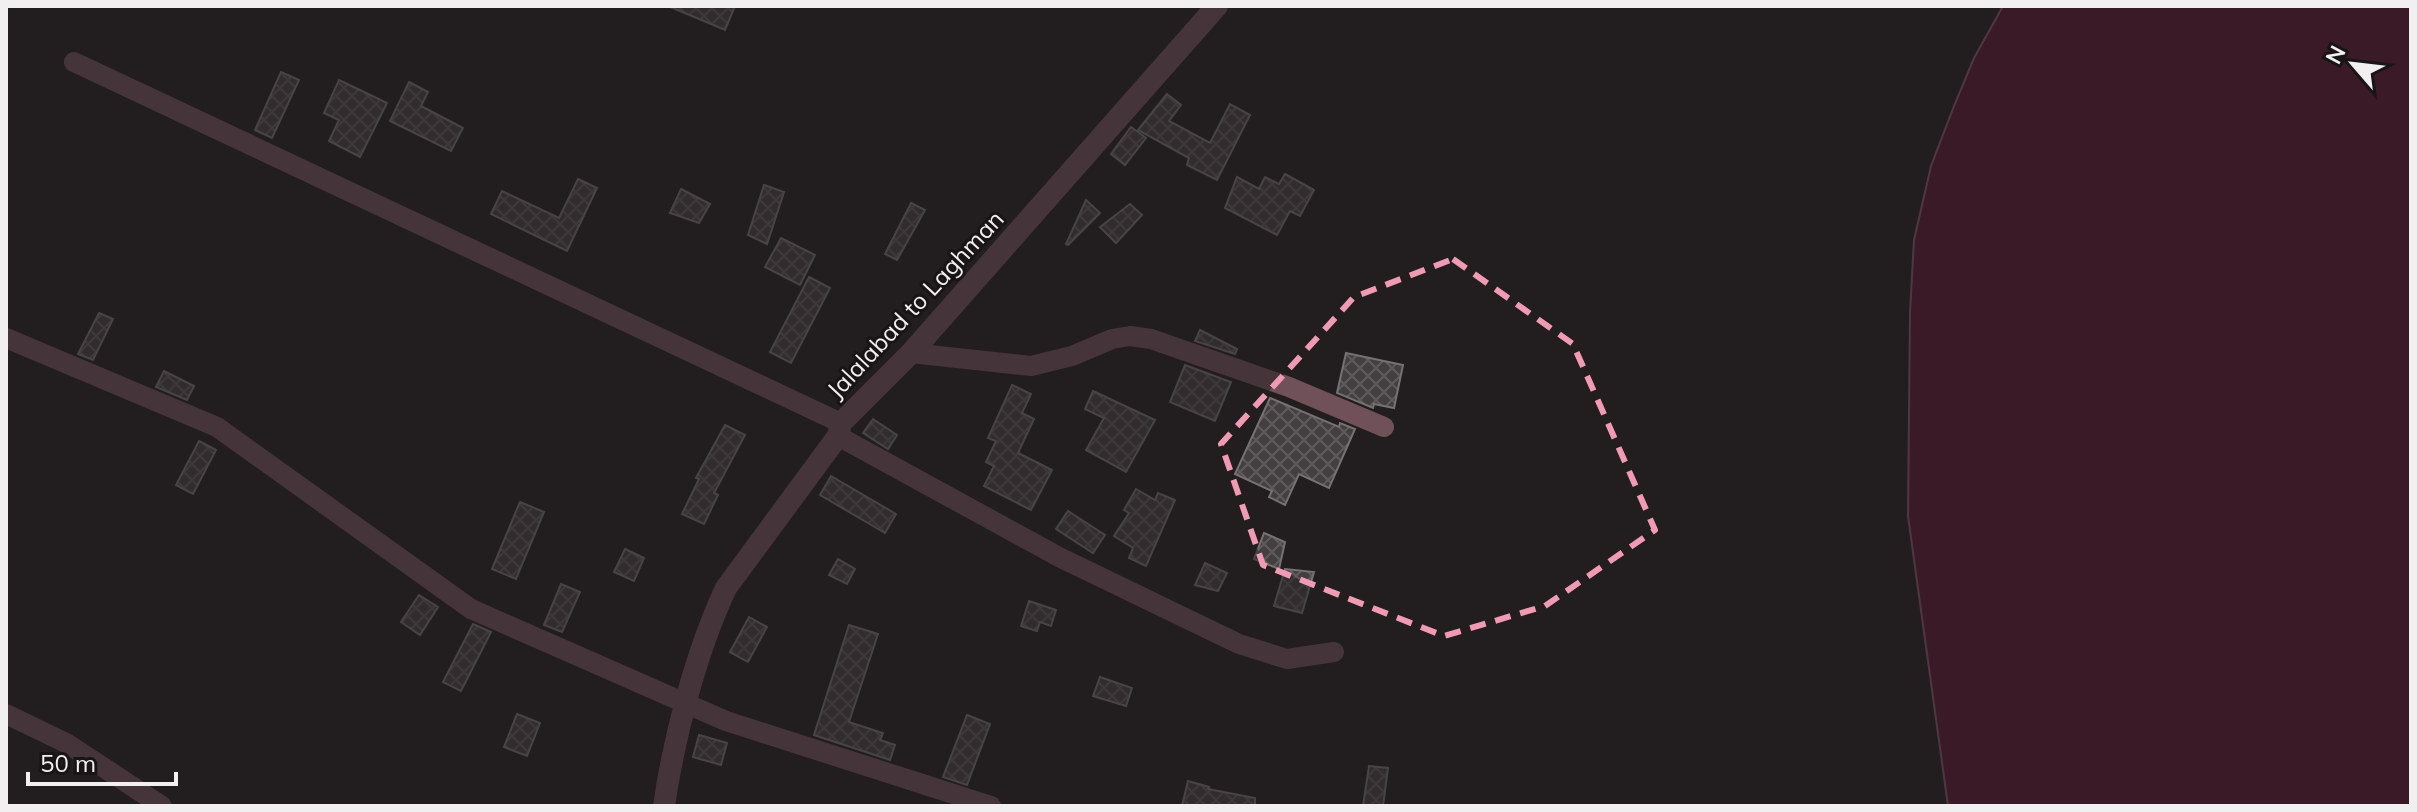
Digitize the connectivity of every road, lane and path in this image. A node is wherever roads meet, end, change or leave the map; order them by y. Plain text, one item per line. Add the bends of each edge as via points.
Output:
1 (1217, 6) edge
2 (74, 62) dead end
3 (6, 338) edge
4 (911, 353) junction
5 (1384, 427) dead end
6 (840, 430) junction
7 (1334, 652) dead end
8 (686, 703) junction
9 (6, 714) edge
10 (162, 806) edge
11 (664, 806) edge
12 (991, 806) edge

1 - 4 street, Jalalabad to Laghman
2 - 6 street
3 - 8 street via 217,427 471,609
4 - 5 street via 1031,366 1130,336 1289,387
4 - 6 street, Jalalabad to Laghman
6 - 7 street via 1059,557 1239,644 1287,659
6 - 8 street, Jalalabad to Laghman via 726,588
8 - 11 street, Jalalabad to Laghman
8 - 12 street via 726,721
9 - 10 street via 68,744

